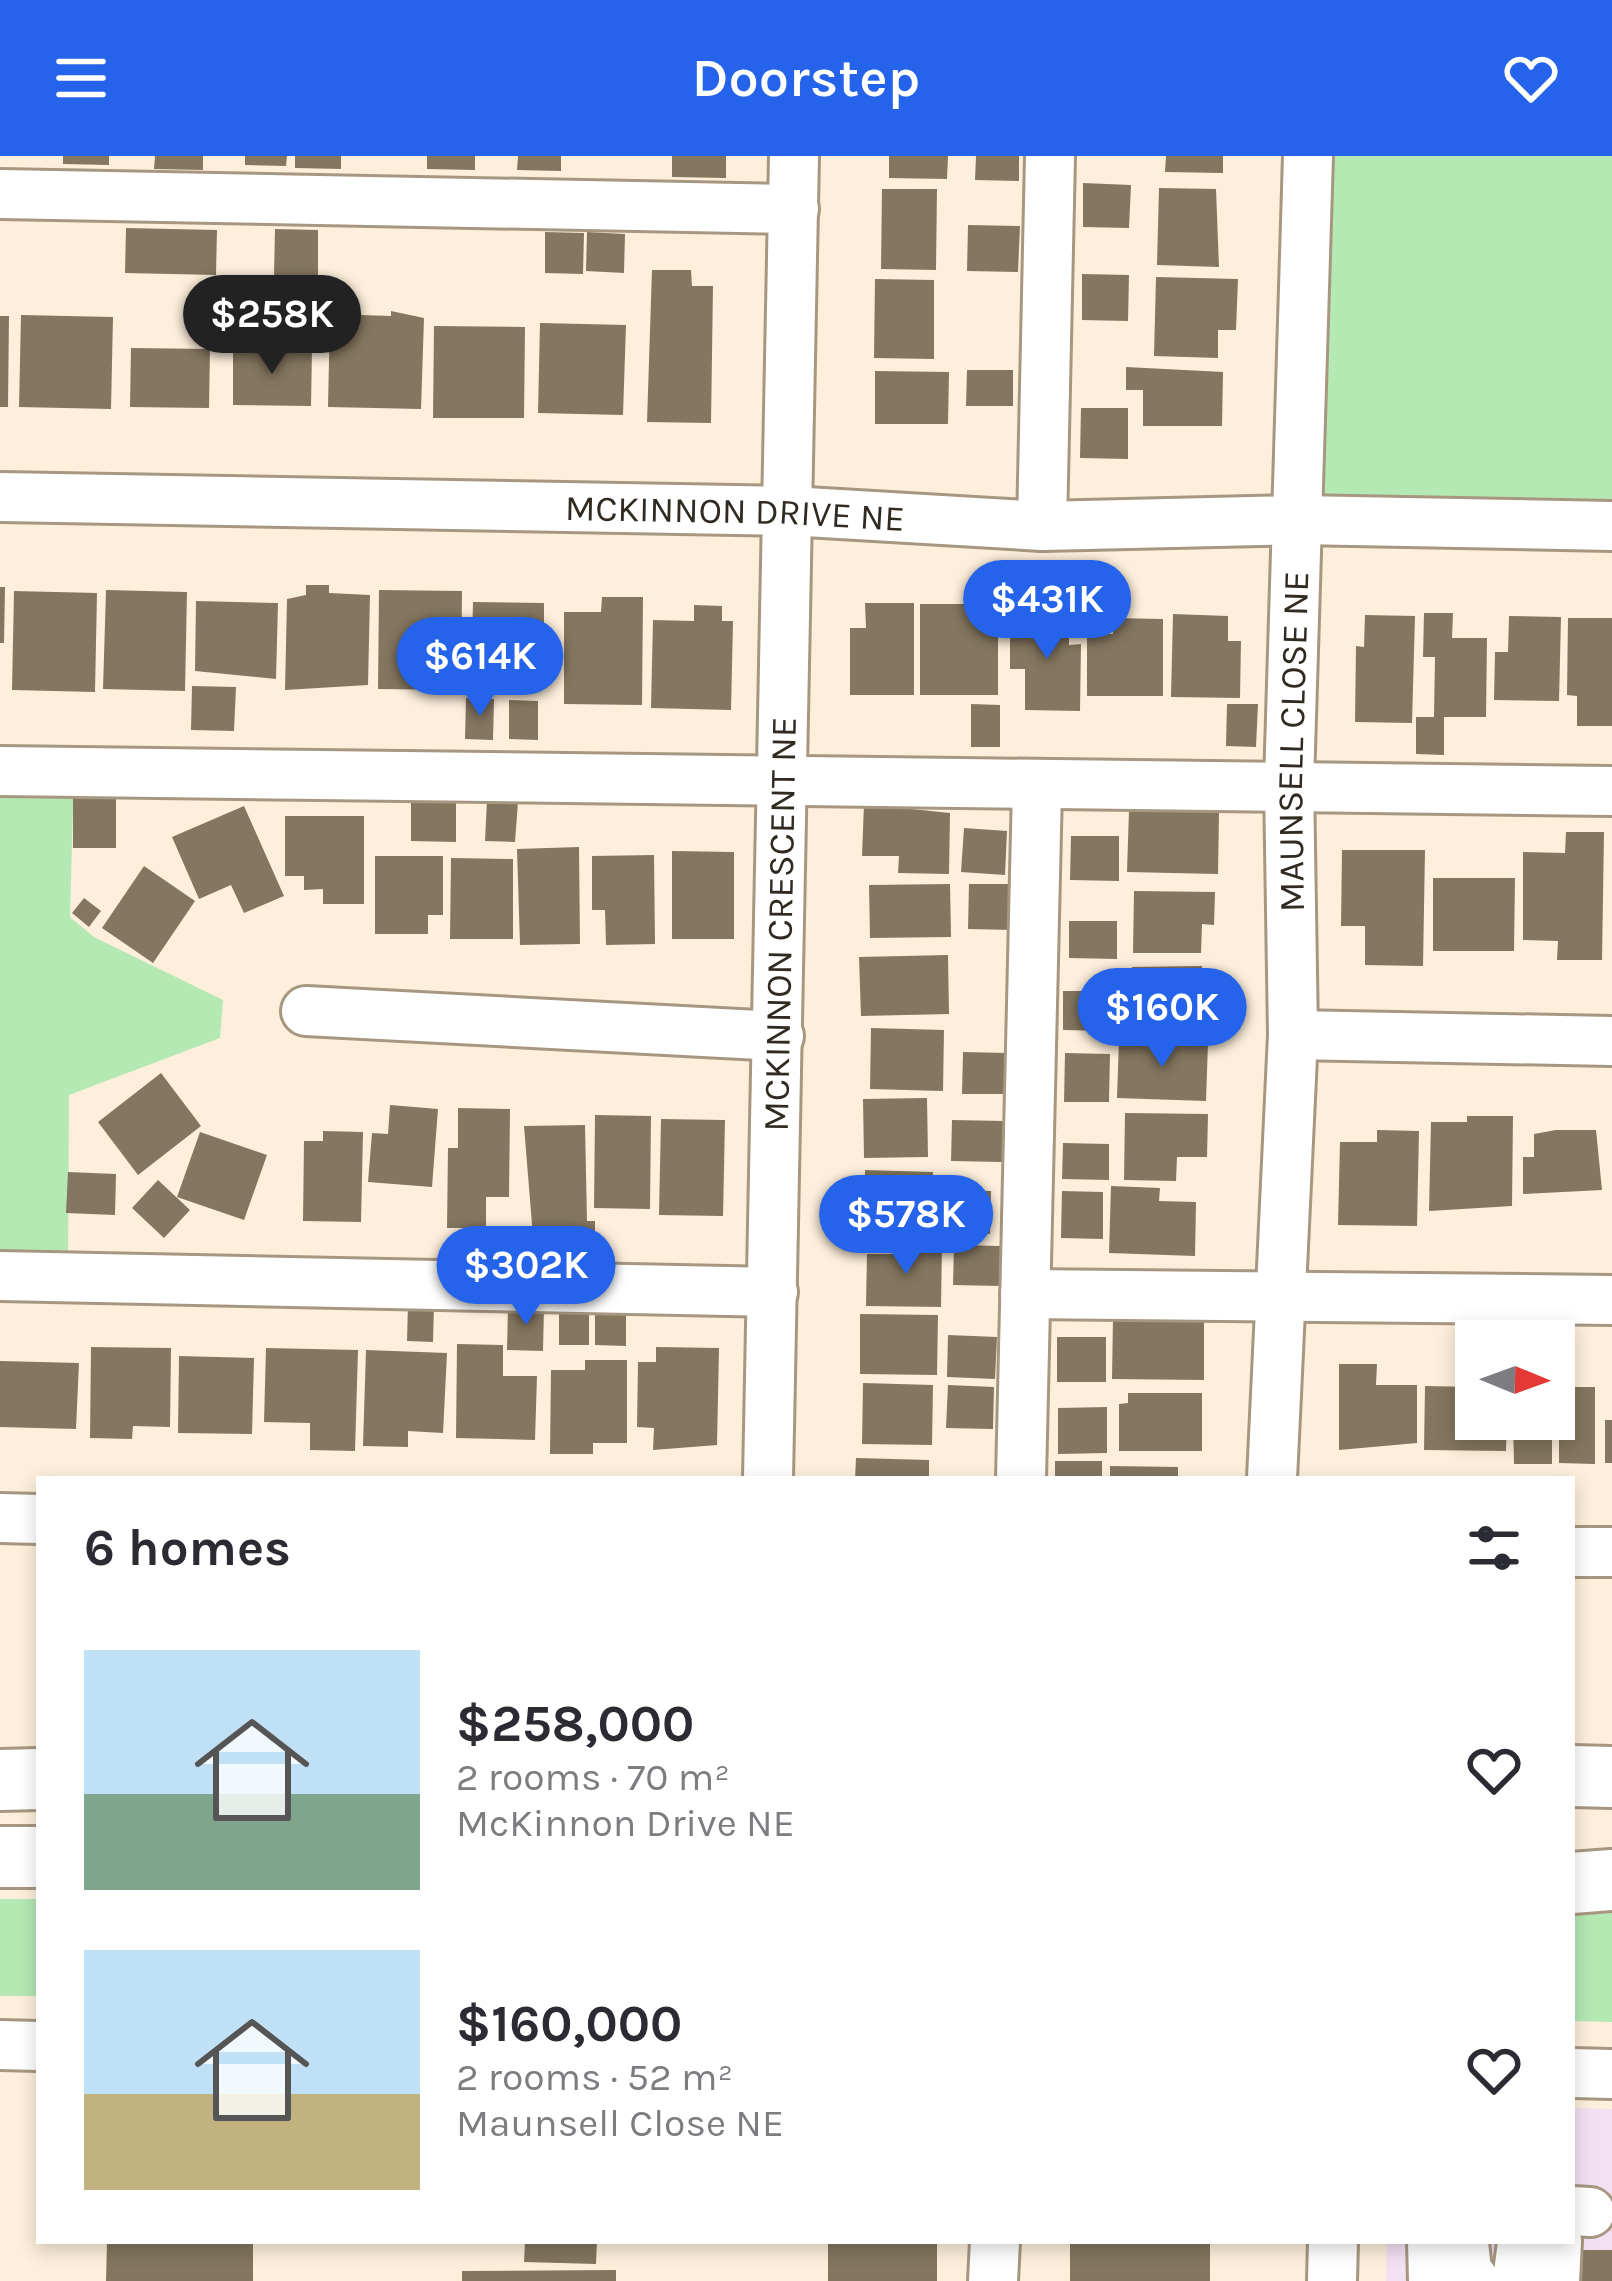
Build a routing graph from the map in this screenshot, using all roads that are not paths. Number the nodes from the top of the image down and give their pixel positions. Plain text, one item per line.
1 (794, 156) edge
2 (1050, 156) edge
3 (1307, 156) edge
4 (0, 194) edge
5 (794, 209) junction
6 (0, 496) edge
7 (789, 511) junction
8 (1299, 520) junction
9 (1042, 526) junction
10 (1612, 526) edge
11 (0, 771) edge
12 (1289, 783) junction
13 (784, 784) junction
14 (1037, 788) junction
15 (1612, 791) edge
16 (306, 1011) dead end
17 (1294, 1035) junction
18 (779, 1036) junction
19 (1612, 1041) edge
20 (0, 1276) edge
21 (773, 1292) junction
22 (1025, 1294) junction
23 (1281, 1296) junction
24 (1612, 1300) edge
25 (768, 1476) edge
26 (1021, 1476) edge
27 (1272, 1476) edge
28 (0, 1518) edge
29 (36, 1519) edge
30 (1575, 1552) edge
31 (1612, 1552) edge
32 (1575, 1776) edge
33 (1612, 1777) edge
34 (36, 1779) edge
35 (0, 1780) edge
36 (1575, 1854) edge
37 (1612, 1854) edge
38 (0, 1857) edge
39 (36, 1857) edge
40 (1612, 1880) edge
41 (1575, 1883) edge
42 (0, 2045) edge
43 (36, 2046) edge
44 (1575, 2073) edge
45 (1612, 2074) edge
46 (995, 2244) edge
47 (1333, 2244) edge
48 (1432, 2244) edge
49 (1464, 2244) edge
50 (1552, 2244) edge
51 (993, 2281) edge
52 (1332, 2281) edge
53 (1433, 2281) edge
54 (1475, 2281) edge
55 (1556, 2281) edge

1 - 5 street, MCKINNON CRESCENT NE
2 - 9 street
3 - 8 street, MAUNSELL CLOSE NE
4 - 5 street
5 - 7 street, MCKINNON CRESCENT NE
6 - 7 street, MCKINNON DRIVE NE
7 - 9 street, MCKINNON DRIVE NE
7 - 13 street, MCKINNON CRESCENT NE
8 - 9 street, MCKINNON DRIVE NE
8 - 10 street, MCKINNON DRIVE NE
8 - 12 street, MAUNSELL CLOSE NE
11 - 13 street
12 - 14 street
12 - 15 street
12 - 17 street, MAUNSELL CLOSE NE
13 - 14 street
13 - 18 street, MCKINNON CRESCENT NE
14 - 22 street
16 - 18 street
17 - 19 street
17 - 23 street, MAUNSELL CLOSE NE
18 - 21 street, MCKINNON CRESCENT NE
20 - 21 street
21 - 25 street, MCKINNON CRESCENT NE
22 - 23 street
22 - 26 street
23 - 24 street
23 - 27 street, MAUNSELL CLOSE NE
28 - 29 street
30 - 31 street
32 - 33 main road
34 - 35 main road
36 - 37 main road
38 - 39 main road
40 - 41 main road
42 - 43 street
44 - 45 street
46 - 51 street
47 - 52 street
48 - 53 street
49 - 54 street
50 - 55 street

